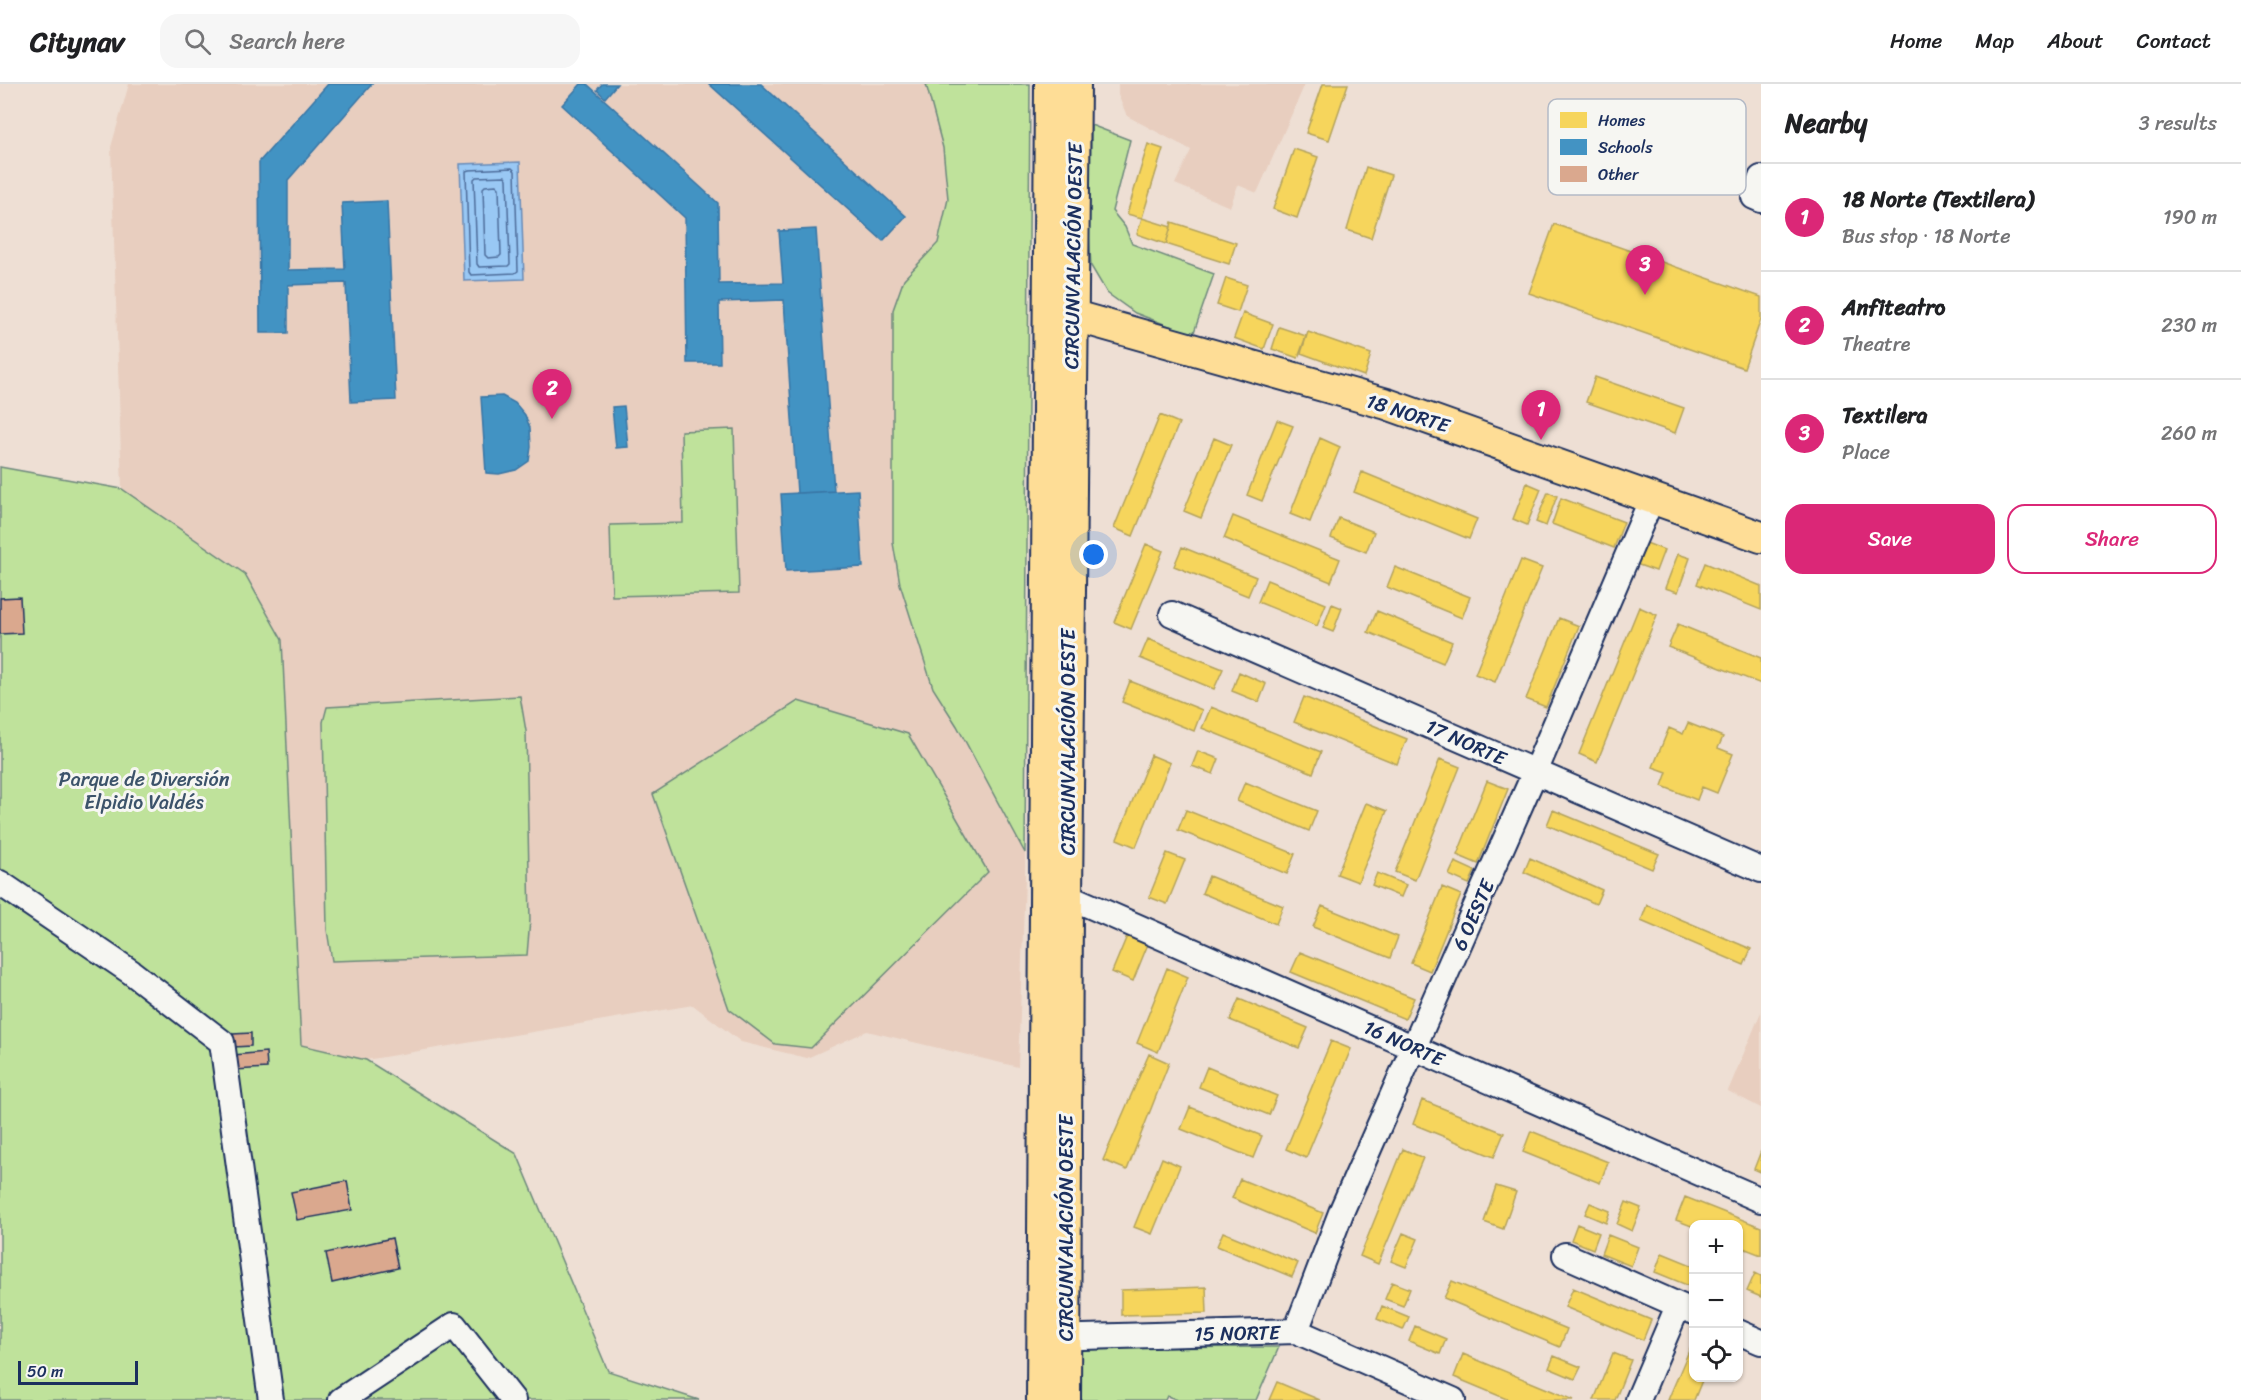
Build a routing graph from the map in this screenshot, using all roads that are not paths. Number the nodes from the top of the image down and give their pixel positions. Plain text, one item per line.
1 (1050, 84) edge
2 (1075, 84) edge
3 (1072, 263) junction
4 (1060, 312) junction
5 (1127, 332) junction
6 (1071, 375) junction
7 (1652, 498) junction
8 (1761, 537) edge
9 (1172, 614) dead end
10 (1535, 772) junction
11 (1761, 870) edge
12 (0, 883) edge
13 (1057, 891) junction
14 (1415, 1048) junction
15 (1761, 1200) edge
16 (1564, 1256) dead end
17 (1686, 1309) edge
18 (1296, 1331) junction
19 (1743, 1334) edge
20 (1054, 1337) junction
21 (1761, 1342) edge
22 (271, 1400) edge
23 (341, 1400) edge
24 (513, 1400) edge
25 (1042, 1400) edge
26 (1065, 1400) edge
27 (1453, 1400) edge
28 (1638, 1400) edge

1 - 4 main road, CIRCUNVALACIÓN OESTE
2 - 3 main road, CIRCUNVALACIÓN OESTE
3 - 4 main road, CIRCUNVALACIÓN OESTE
3 - 5 main road
4 - 5 main road, 18 NORTE
4 - 6 main road, CIRCUNVALACIÓN OESTE
4 - 13 main road, CIRCUNVALACIÓN OESTE
5 - 6 main road
5 - 7 main road, 18 NORTE
6 - 13 main road, CIRCUNVALACIÓN OESTE
7 - 8 main road, 18 NORTE
7 - 10 street, 6 OESTE
9 - 10 street, 17 NORTE
10 - 11 street, 17 NORTE
10 - 14 street, 6 OESTE
12 - 22 street
13 - 14 street, 16 NORTE
13 - 20 main road, CIRCUNVALACIÓN OESTE
14 - 15 street, 16 NORTE
14 - 18 street, 6 OESTE
16 - 17 street
17 - 28 street
18 - 20 street, 15 NORTE
18 - 27 street, 15 NORTE
19 - 21 street
20 - 25 main road, CIRCUNVALACIÓN OESTE
20 - 26 main road, CIRCUNVALACIÓN OESTE
23 - 24 street

